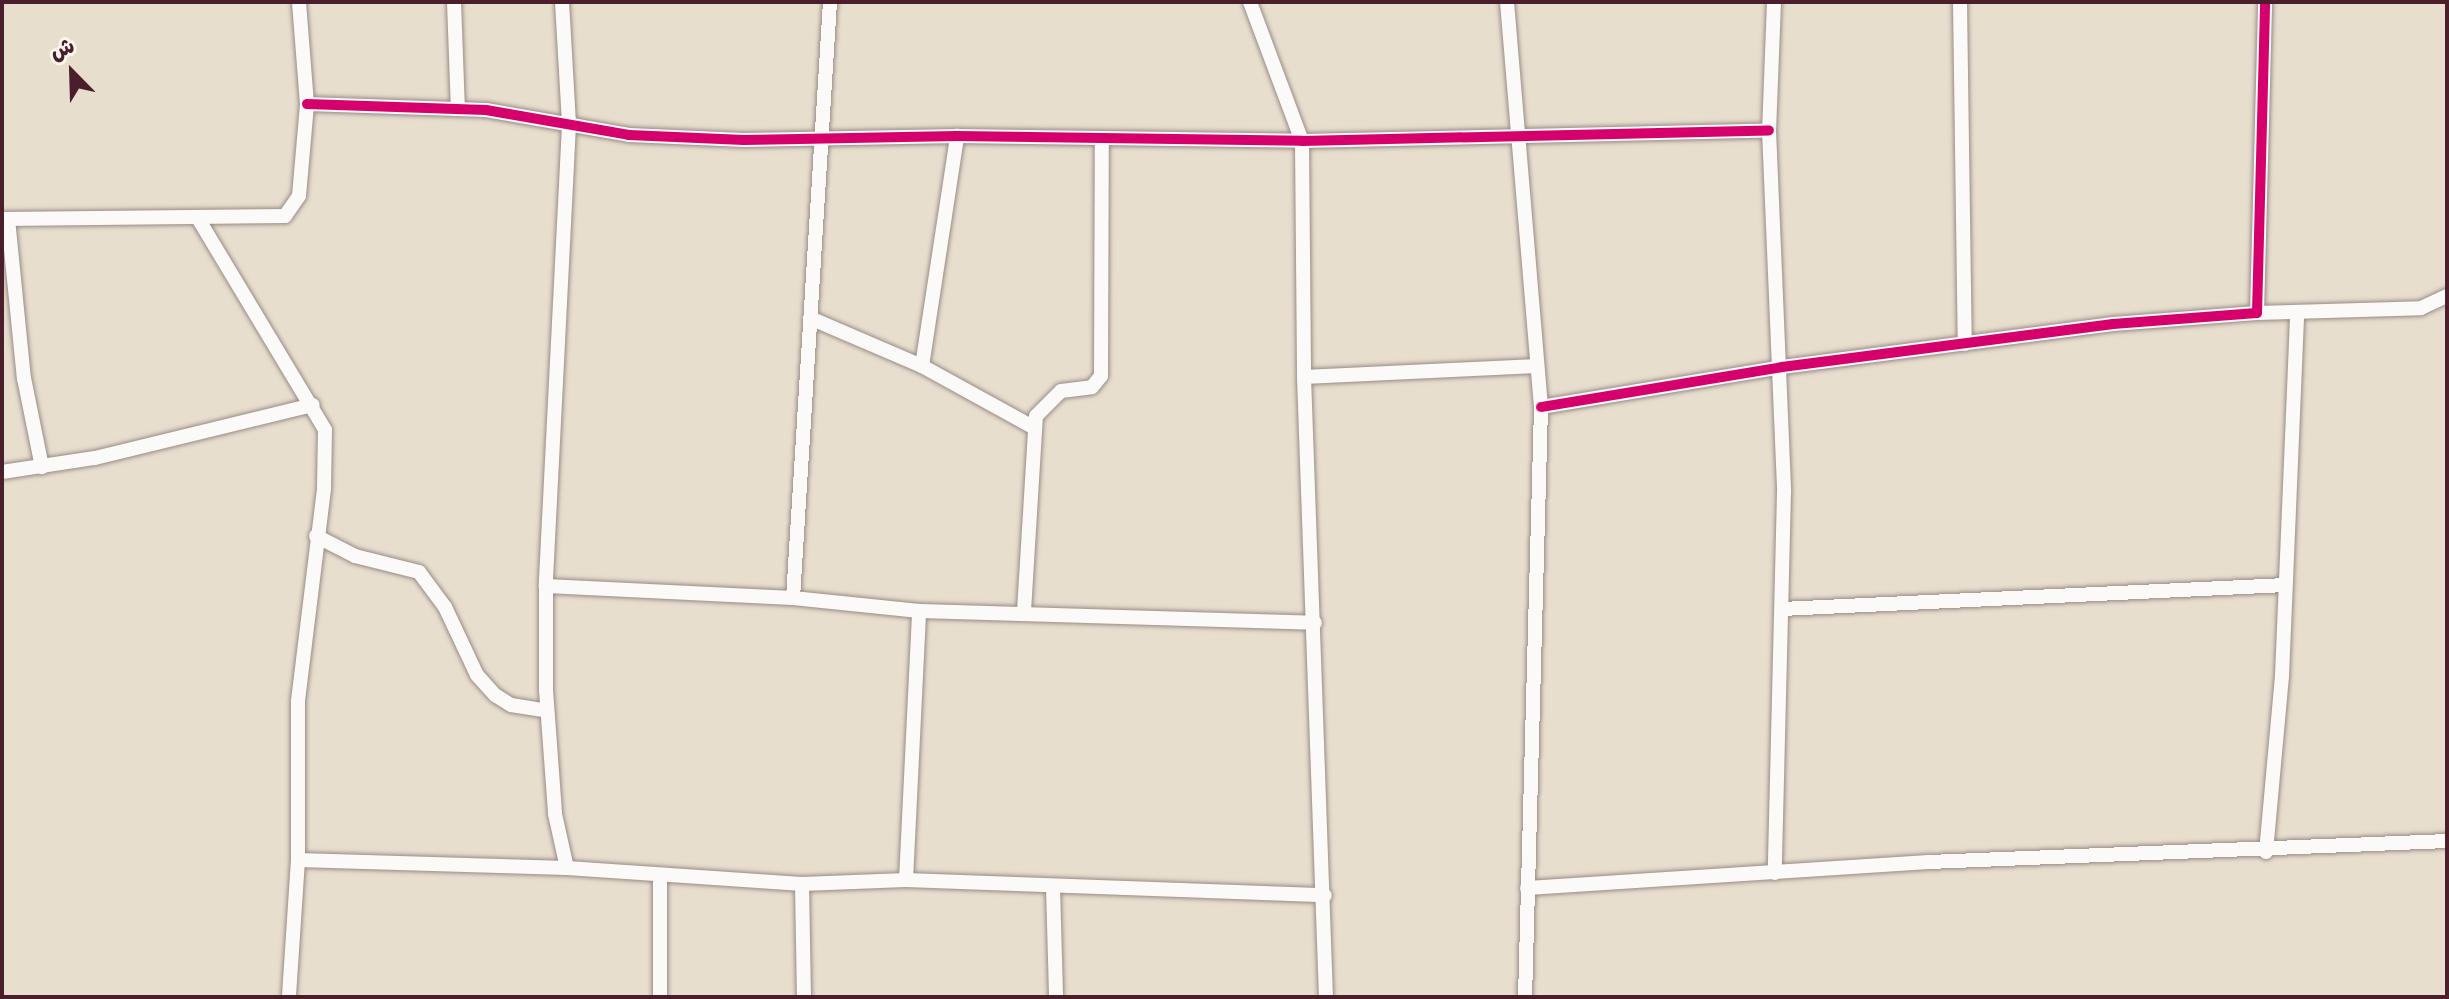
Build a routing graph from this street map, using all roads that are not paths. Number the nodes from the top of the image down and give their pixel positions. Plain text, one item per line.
1 (299, 2) edge
2 (454, 2) edge
3 (562, 2) edge
4 (830, 2) edge
5 (1250, 2) edge
6 (1507, 2) edge
7 (1774, 2) edge
8 (1960, 2) edge
9 (2265, 2) edge
10 (307, 104) junction
11 (458, 109) junction
12 (569, 125) junction
13 (1769, 130) junction
14 (957, 136) junction
15 (1516, 136) junction
16 (823, 137) junction
17 (1102, 138) junction
18 (1302, 141) junction
19 (5, 219) edge
20 (199, 220) junction
21 (2447, 296) edge
22 (2297, 312) junction
23 (2257, 313) junction
24 (810, 318) junction
25 (1965, 344) junction
26 (922, 366) junction
27 (1537, 366) junction
28 (1782, 367) junction
29 (1304, 377) junction
30 (313, 405) junction
31 (1541, 407) junction
32 (1033, 427) junction
33 (42, 467) junction
34 (2, 472) edge
35 (316, 536) junction
36 (2285, 585) junction
37 (546, 586) junction
38 (793, 598) junction
39 (1782, 609) junction
40 (919, 611) junction
41 (1024, 611) junction
42 (1315, 623) junction
43 (547, 711) junction
44 (2447, 841) edge
45 (2266, 852) junction
46 (298, 860) junction
47 (567, 868) junction
48 (1775, 873) junction
49 (660, 876) junction
50 (906, 880) junction
51 (802, 884) junction
52 (1053, 887) junction
53 (1527, 888) junction
54 (1325, 895) junction
55 (289, 997) edge
56 (660, 997) edge
57 (804, 997) edge
58 (1056, 997) edge
59 (1326, 997) edge
60 (1525, 997) edge

1 - 10 street
2 - 11 street
3 - 12 street
4 - 16 street
5 - 18 street
6 - 15 street
7 - 13 street
8 - 25 street
9 - 23 street
10 - 11 street
10 - 20 street
11 - 12 street
12 - 16 street
12 - 37 street
13 - 15 street
13 - 28 street
14 - 16 street
14 - 17 street
14 - 26 street
15 - 18 street
15 - 27 street
16 - 24 street
17 - 18 street
17 - 32 street
18 - 29 street
19 - 20 street
19 - 33 street
20 - 30 street
21 - 22 street
22 - 23 street
22 - 36 street
23 - 25 street
24 - 26 street
24 - 38 street
25 - 28 street
26 - 32 street
27 - 29 street
27 - 31 street
28 - 31 street
28 - 39 street
29 - 42 street
30 - 33 street
30 - 35 street
31 - 53 street
32 - 41 street
33 - 34 street
35 - 43 street
35 - 46 street
36 - 39 street
36 - 45 street
37 - 38 street
37 - 43 street
38 - 40 street
39 - 48 street
40 - 41 street
40 - 50 street
41 - 42 street
42 - 54 street
43 - 47 street
44 - 45 street
45 - 48 street
46 - 47 street
46 - 55 street
47 - 49 street
48 - 53 street
49 - 51 street
49 - 56 street
50 - 51 street
50 - 52 street
51 - 57 street
52 - 54 street
52 - 58 street
53 - 60 street
54 - 59 street

